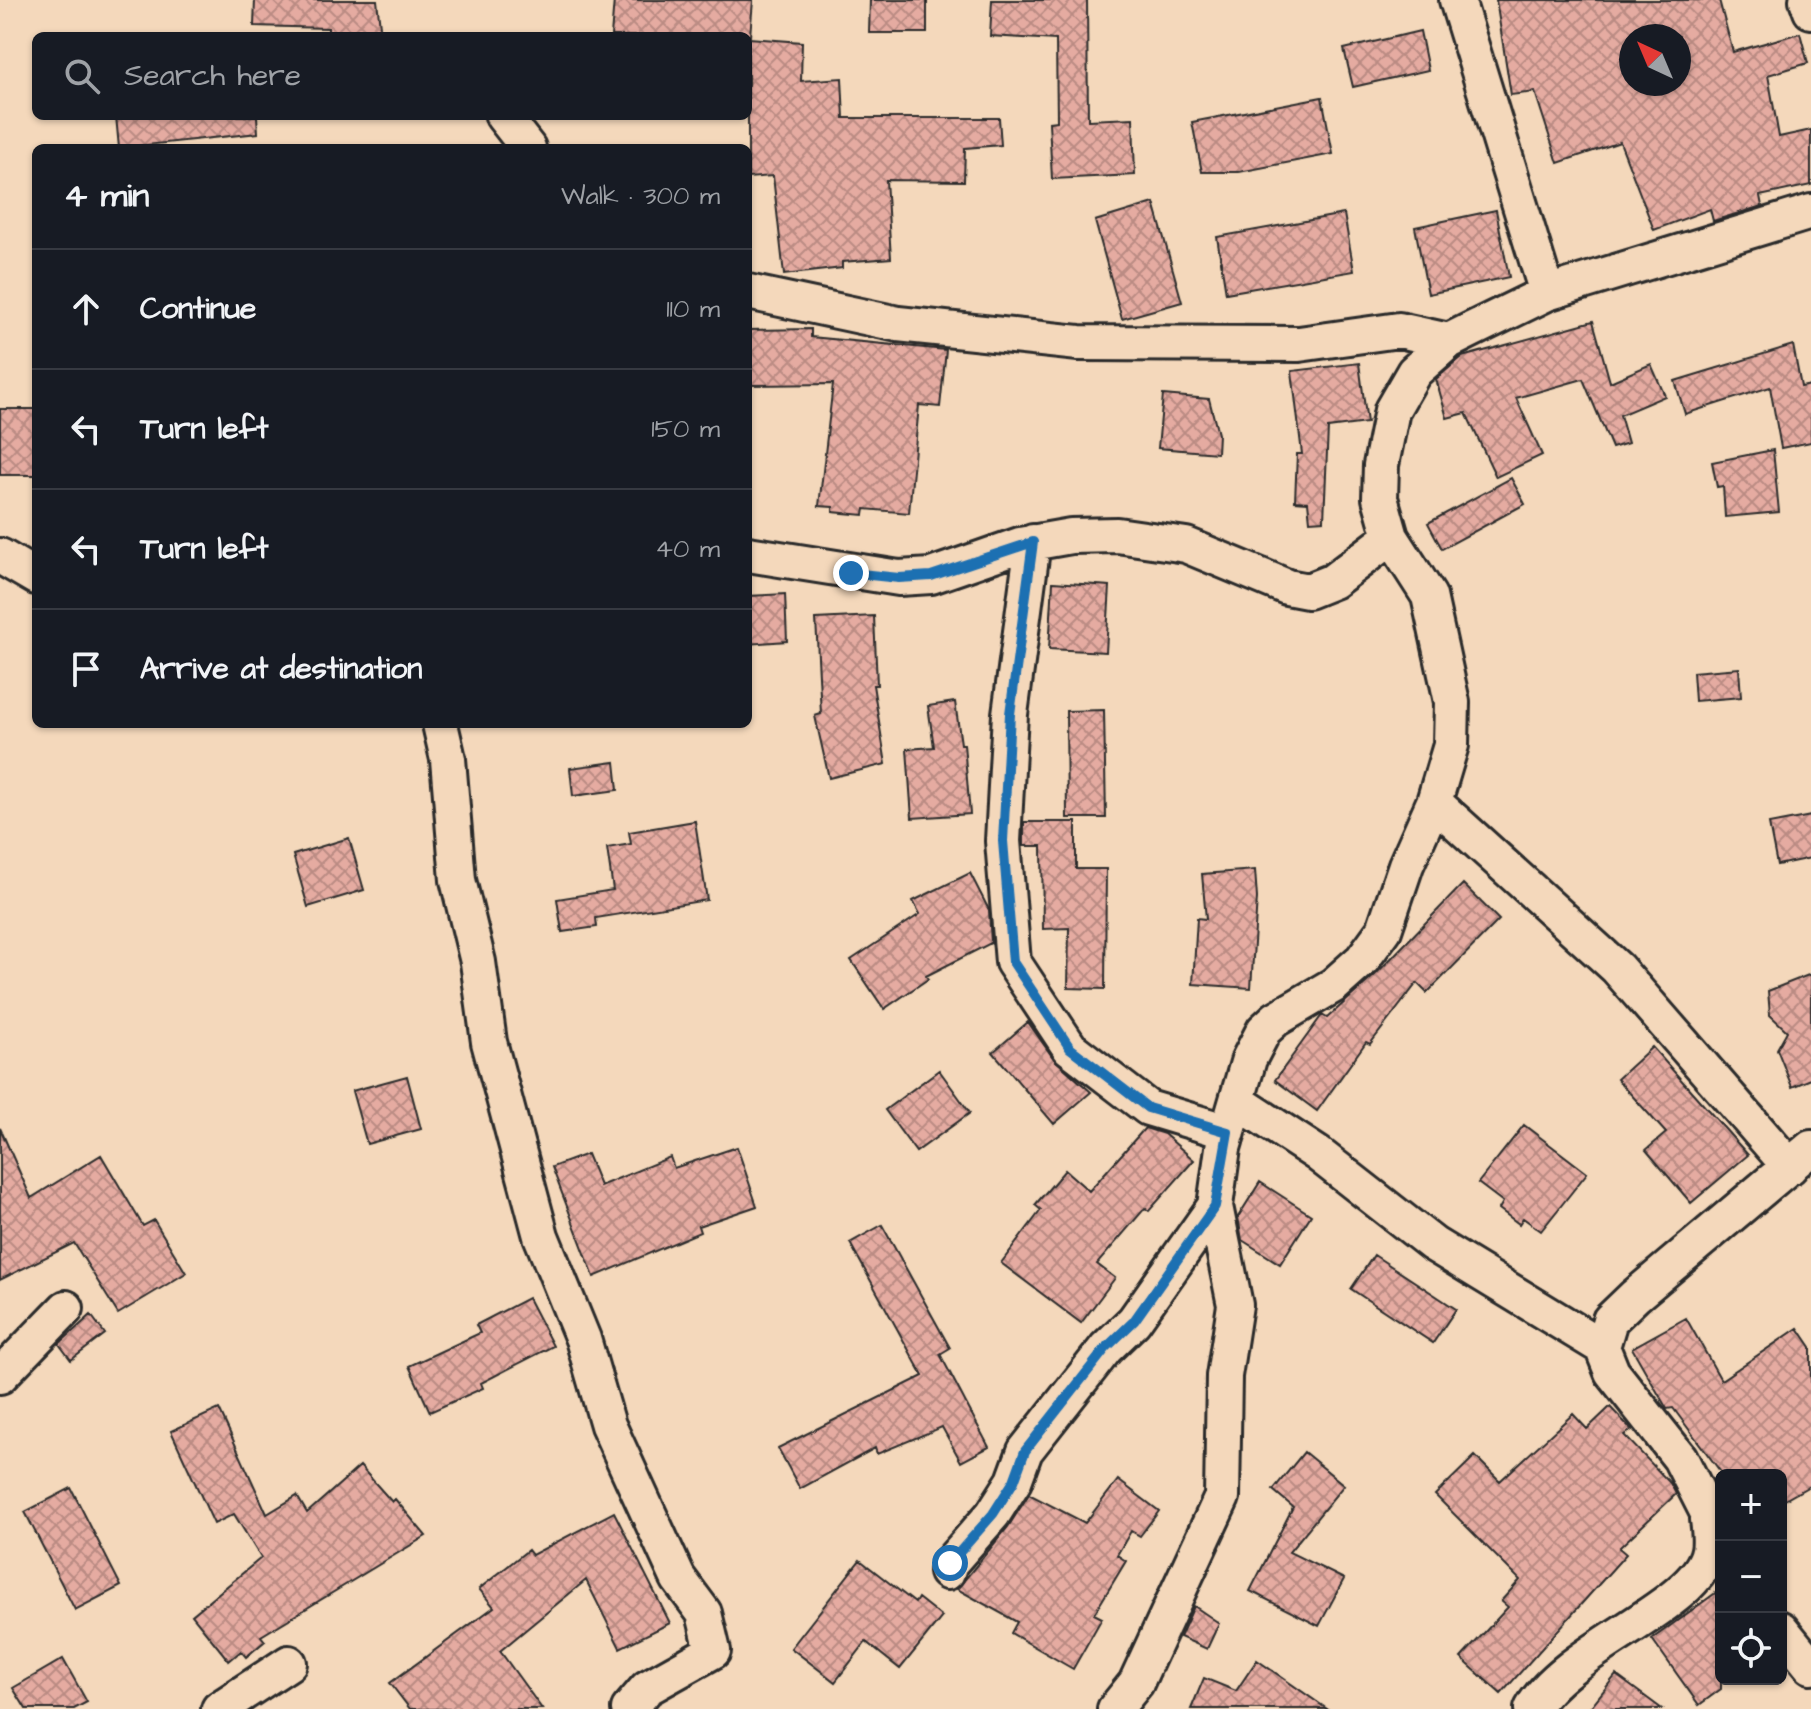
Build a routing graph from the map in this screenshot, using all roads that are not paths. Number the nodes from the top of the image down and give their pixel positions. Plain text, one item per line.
1 (1457, 0) edge
2 (1807, 0) edge
3 (1811, 11) edge
4 (506, 120) edge
5 (525, 144) edge
6 (1811, 212) edge
7 (752, 293) edge
8 (1547, 293) junction
9 (1449, 341) junction
10 (1391, 537) junction
11 (1033, 542) junction
12 (752, 555) edge
13 (0, 556) edge
14 (32, 575) edge
15 (441, 728) edge
16 (1434, 802) junction
17 (1232, 1116) junction
18 (1801, 1158) edge
19 (1215, 1206) junction
20 (66, 1308) dead end
21 (1602, 1347) junction
22 (0, 1376) edge
23 (1715, 1529) edge
24 (947, 1572) dead end
25 (1787, 1636) edge
26 (289, 1663) dead end
27 (1811, 1666) edge
28 (219, 1709) edge
29 (629, 1709) edge
30 (1115, 1709) edge
31 (1532, 1709) edge

1 - 8 street
2 - 3 street
4 - 5 street
6 - 8 street
7 - 9 street
8 - 9 street
9 - 10 street
10 - 11 street
10 - 16 street
11 - 12 street
11 - 17 street
13 - 14 street
15 - 29 street
16 - 17 street
16 - 18 street
17 - 19 street
17 - 21 street
18 - 21 street
19 - 24 street
19 - 30 street
20 - 22 street
21 - 23 street
23 - 31 street
25 - 27 street
26 - 28 street

